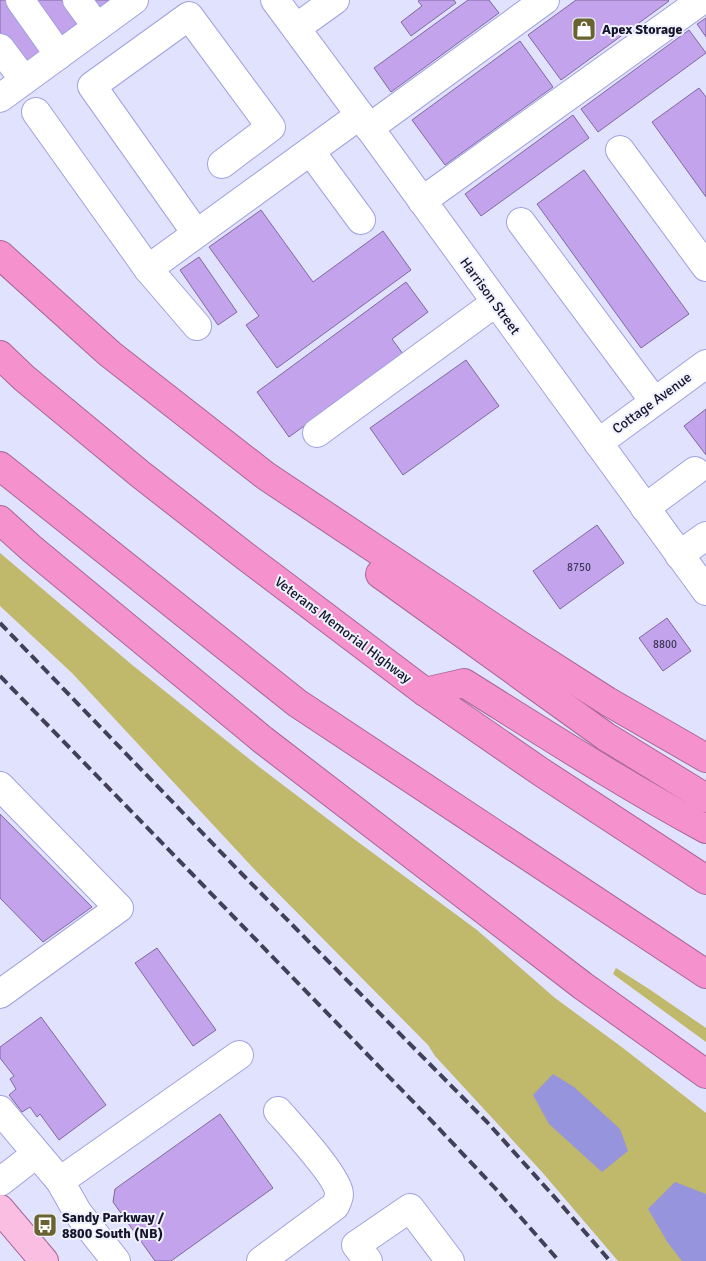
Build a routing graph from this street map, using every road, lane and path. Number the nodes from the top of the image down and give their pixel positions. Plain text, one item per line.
1 (20, 0) edge
2 (77, 0) edge
3 (134, 0) edge
4 (275, 0) edge
5 (335, 0) edge
6 (545, 0) edge
7 (702, 0) edge
8 (97, 27) junction
9 (296, 28) junction
10 (0, 48) edge
11 (59, 55) junction
12 (24, 80) junction
13 (0, 98) edge
14 (36, 112) dead end
15 (365, 122) junction
16 (620, 150) dead end
17 (311, 152) junction
18 (222, 164) dead end
19 (422, 201) junction
20 (361, 220) dead end
21 (521, 222) dead end
22 (196, 233) junction
23 (0, 255) edge
24 (706, 267) edge
25 (148, 269) junction
26 (495, 302) junction
27 (197, 326) dead end
28 (0, 355) edge
29 (706, 364) edge
30 (654, 402) junction
31 (191, 418) junction
32 (317, 433) dead end
33 (598, 443) junction
34 (0, 466) edge
35 (694, 471) dead end
36 (645, 508) junction
37 (0, 520) edge
38 (706, 536) edge
39 (679, 555) junction
40 (706, 591) edge
41 (425, 692) junction
42 (706, 758) edge
43 (0, 786) edge
44 (706, 798) edge
45 (706, 829) edge
46 (706, 880) edge
47 (706, 974) edge
48 (0, 994) edge
49 (239, 1055) dead end
50 (706, 1074) edge
51 (0, 1110) edge
52 (278, 1111) dead end
53 (36, 1154) junction
54 (60, 1181) junction
55 (0, 1182) edge
56 (0, 1209) edge
57 (44, 1261) edge
58 (116, 1261) edge
59 (261, 1261) edge
60 (368, 1261) edge
61 (450, 1261) edge

1 - 11 street
2 - 8 street
3 - 8 street
4 - 9 street, Harrison Street
5 - 9 street
6 - 15 street
7 - 19 street
8 - 11 street
9 - 15 street, Harrison Street
10 - 12 street
11 - 12 street
12 - 13 street
14 - 25 street
15 - 17 street
15 - 19 street, Harrison Street
16 - 24 street
17 - 20 street
17 - 22 street
18 - 22 street
19 - 26 street, Harrison Street
21 - 30 street
22 - 25 street
23 - 31 highway
25 - 27 street
26 - 32 street
26 - 33 street, Harrison Street
28 - 41 highway, Veterans Memorial Highway
29 - 30 street, Cottage Avenue
30 - 33 street, Cottage Avenue
31 - 42 highway
31 - 44 highway
33 - 36 street, Harrison Street
34 - 47 highway
35 - 36 street
36 - 39 street, Harrison Street
37 - 50 highway
38 - 39 street
39 - 40 street, Harrison Street
41 - 45 highway
41 - 46 highway, Veterans Memorial Highway
43 - 48 street
49 - 54 street
51 - 53 street
52 - 59 street
53 - 54 street
53 - 55 street
54 - 58 street
56 - 57 main road
60 - 61 street

